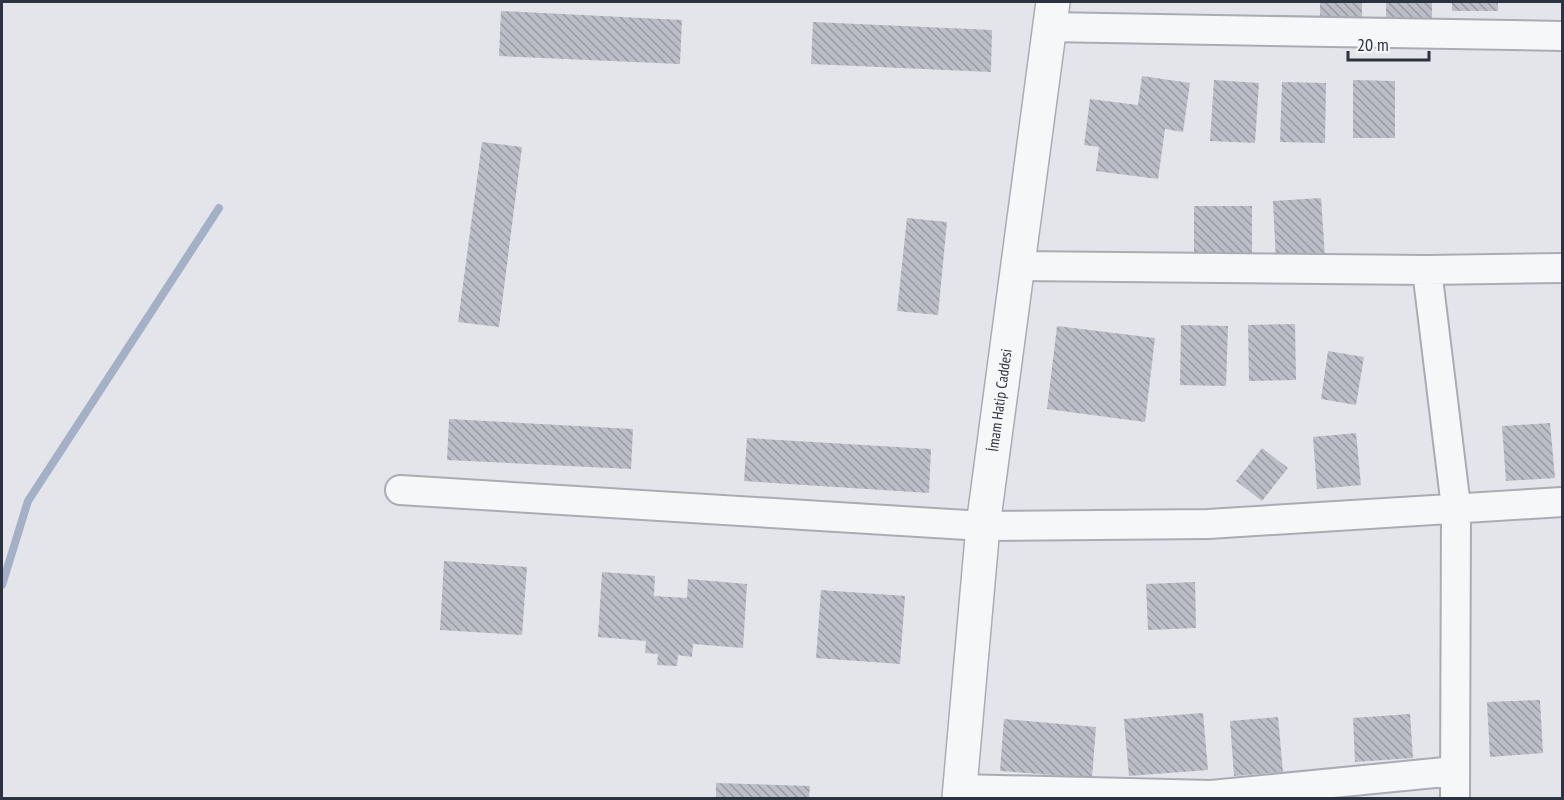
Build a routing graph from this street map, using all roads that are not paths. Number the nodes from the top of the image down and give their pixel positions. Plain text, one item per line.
1 (1051, 14) edge
2 (1563, 36) edge
3 (1018, 266) junction
4 (1563, 268) edge
5 (1428, 270) junction
6 (400, 490) dead end
7 (1563, 502) edge
8 (1456, 507) junction
9 (983, 526) junction
10 (1455, 784) edge
11 (960, 794) edge
12 (1212, 797) edge

1 - 2 street
1 - 3 street, İmam Hatip Caddesi
3 - 5 street
3 - 9 street, İmam Hatip Caddesi
4 - 5 street
5 - 8 street
6 - 9 street
7 - 8 street
8 - 9 street
8 - 10 street
9 - 11 street, İmam Hatip Caddesi
10 - 12 street
11 - 12 street

